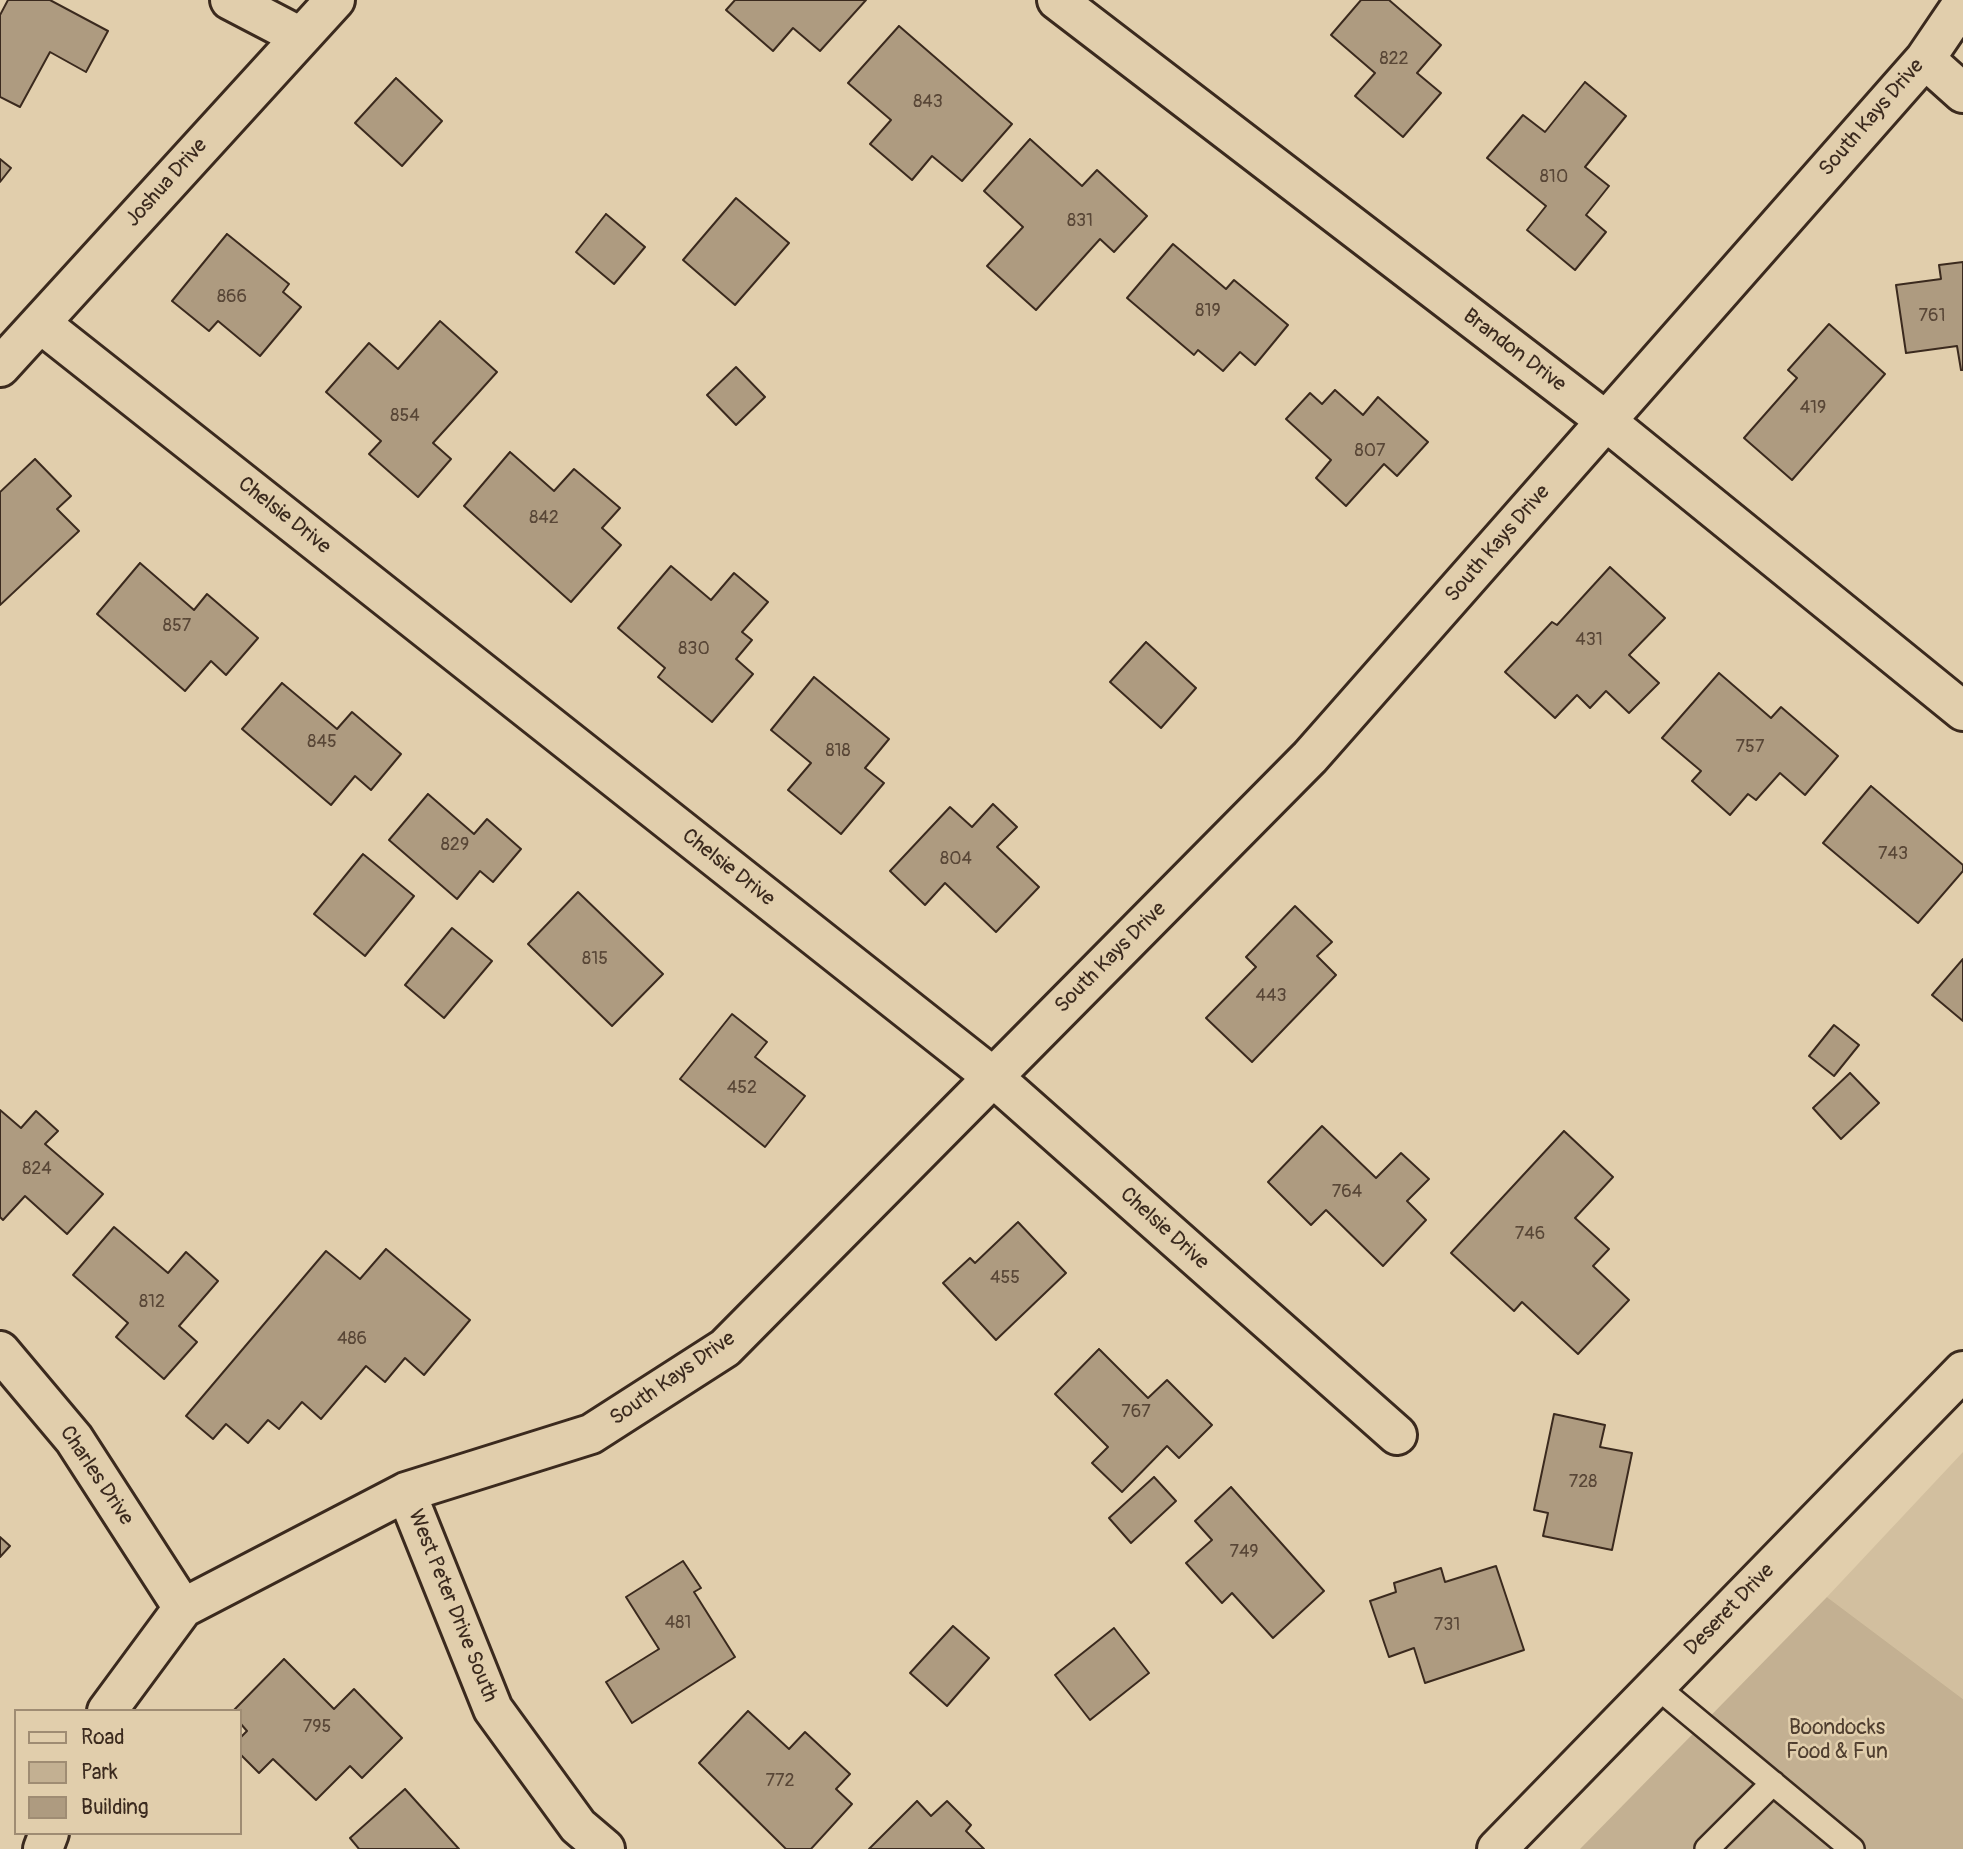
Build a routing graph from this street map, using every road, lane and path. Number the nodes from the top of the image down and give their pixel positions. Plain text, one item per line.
1 (230, 0) edge
2 (335, 0) edge
3 (1057, 0) edge
4 (1963, 3) edge
5 (302, 37) junction
6 (1925, 59) junction
7 (1963, 93) edge
8 (40, 323) junction
9 (0, 367) edge
10 (1606, 421) junction
11 (1963, 711) edge
12 (993, 1077) junction
13 (0, 1351) edge
14 (1963, 1371) edge
15 (1397, 1435) dead end
16 (406, 1492) junction
17 (183, 1608) junction
18 (1656, 1686) junction
19 (108, 1709) edge
20 (1773, 1783) junction
21 (605, 1849) edge
22 (1497, 1849) edge
23 (1707, 1849) edge
24 (1852, 1849) edge

1 - 5 street
2 - 5 street, Joshua Drive
3 - 10 street, Brandon Drive
4 - 6 street, South Kays Drive
5 - 8 street, Joshua Drive
6 - 7 street
6 - 10 street, South Kays Drive
8 - 9 street, Joshua Drive
8 - 12 street, Chelsie Drive
10 - 11 street, Brandon Drive
10 - 12 street, South Kays Drive
12 - 15 street, Chelsie Drive
12 - 16 street, South Kays Drive
13 - 17 street, Charles Drive
14 - 18 street, Deseret Drive
16 - 17 street, South Kays Drive
16 - 21 street, West Peter Drive South
17 - 19 street, South Kays Drive
18 - 20 lane
18 - 22 street, Deseret Drive
20 - 23 lane
20 - 24 lane

